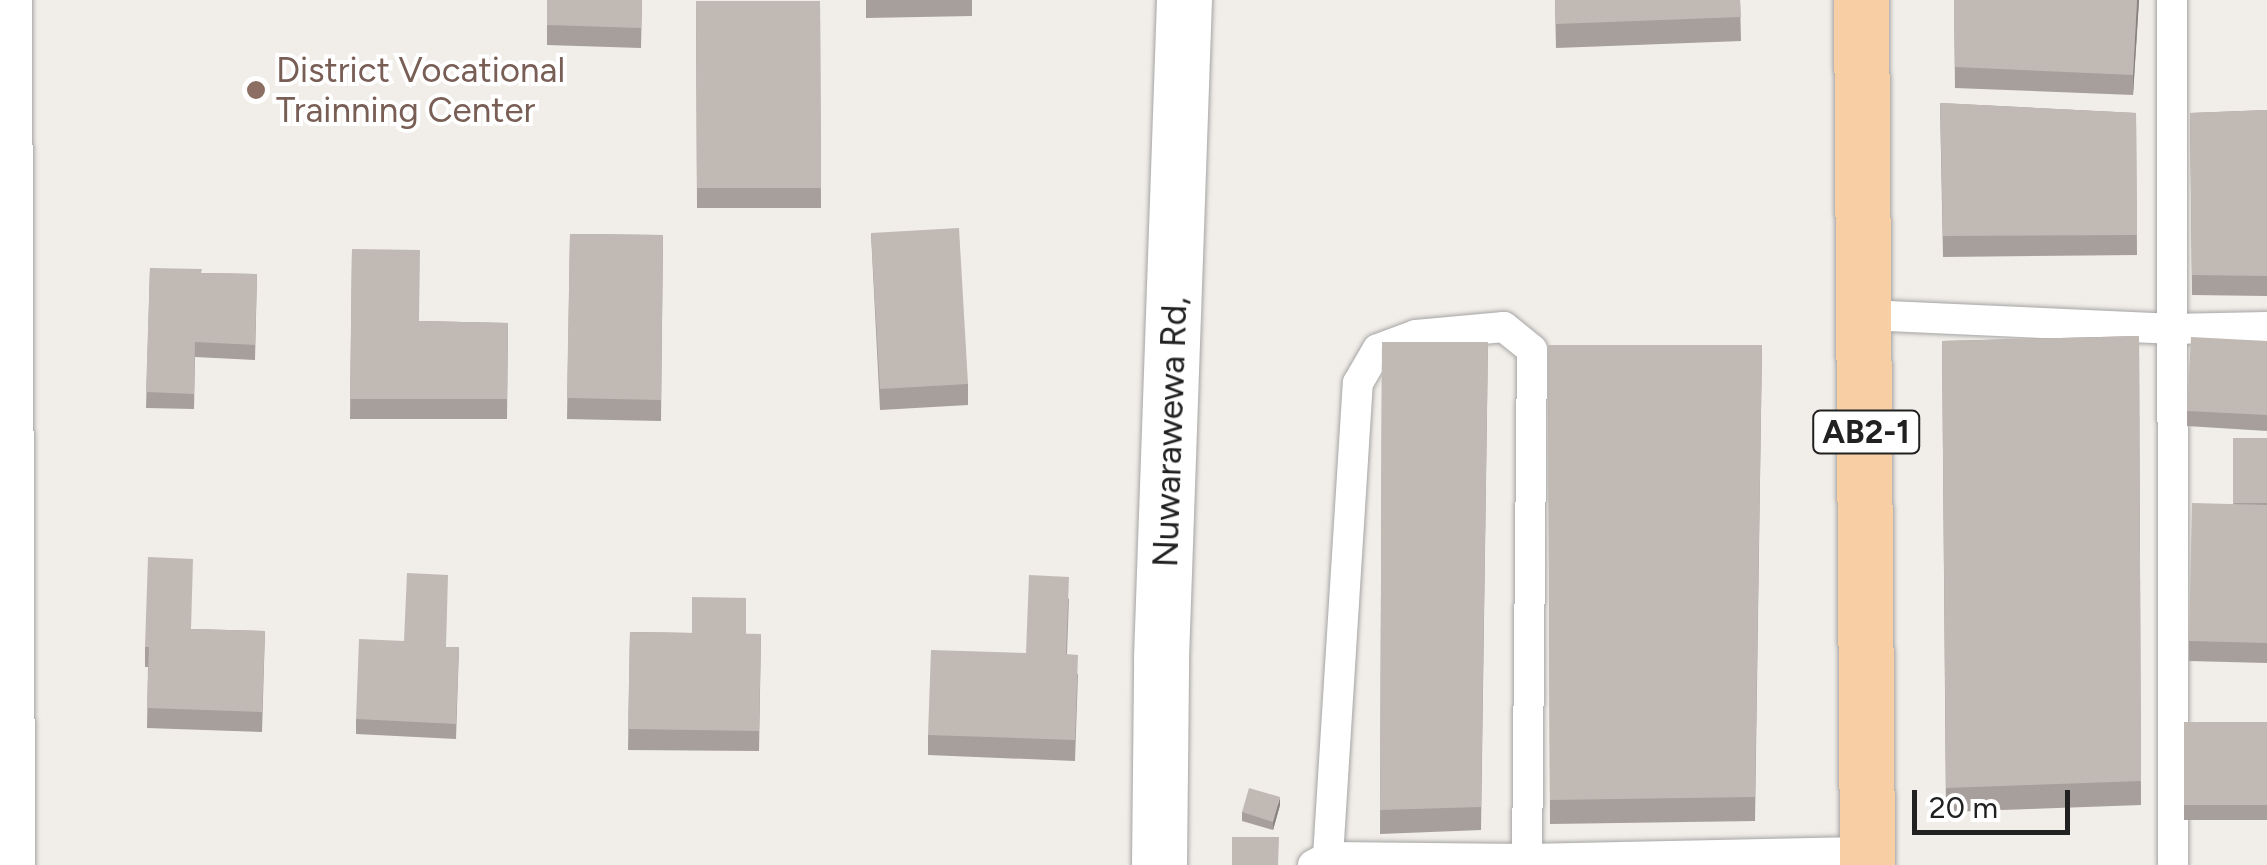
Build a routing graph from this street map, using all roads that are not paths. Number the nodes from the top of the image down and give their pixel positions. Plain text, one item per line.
1 (4, 0) edge
2 (1184, 0) edge
3 (1861, 0) edge
4 (2172, 0) edge
5 (1866, 314) junction
6 (2267, 327) edge
7 (2170, 329) junction
8 (1526, 859) junction
9 (1868, 859) edge
10 (1320, 861) edge
11 (8, 865) edge
12 (1159, 865) edge
13 (2173, 865) edge

1 - 11 street
2 - 12 street, Nuwarawewa Rd,
3 - 5 main road, AB2-1
4 - 7 lane
5 - 7 lane
5 - 9 main road, AB2-1
6 - 7 lane
7 - 13 lane
8 - 9 lane
8 - 10 lane
8 - 10 lane

